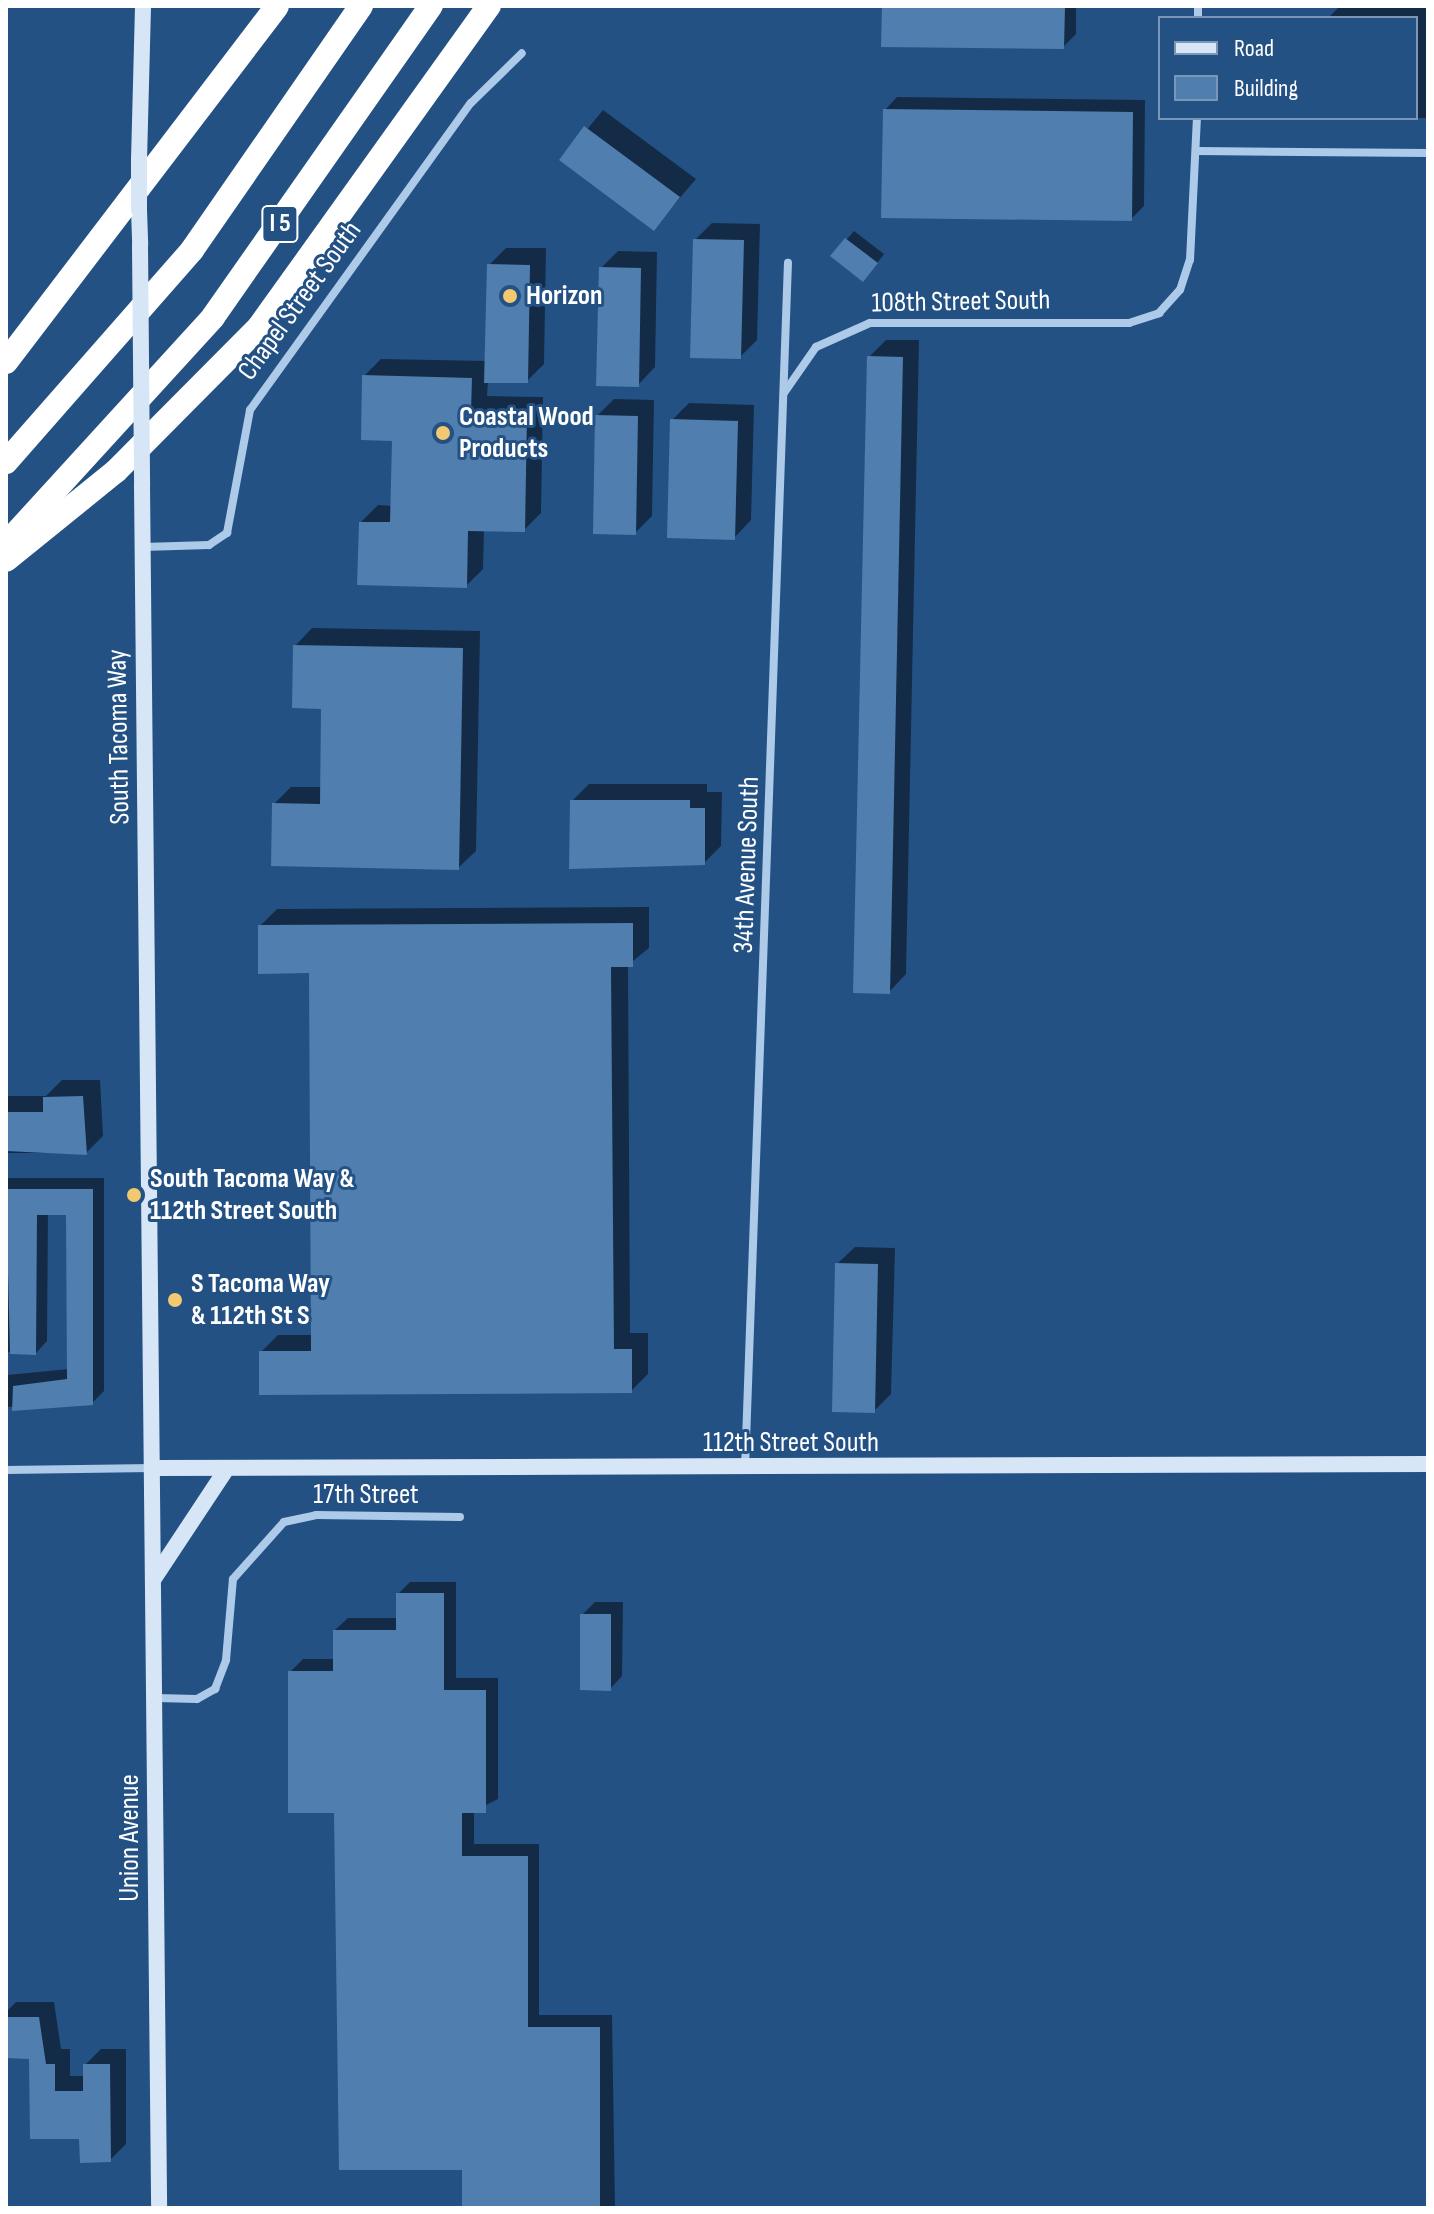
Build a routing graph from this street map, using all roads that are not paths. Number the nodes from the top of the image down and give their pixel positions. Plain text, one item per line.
1 (143, 6) edge
2 (276, 6) edge
3 (361, 6) edge
4 (431, 6) edge
5 (489, 6) edge
6 (522, 53) dead end
7 (1197, 120) edge
8 (1197, 151) junction
9 (1428, 153) edge
10 (788, 263) dead end
11 (6, 362) edge
12 (781, 405) junction
13 (6, 462) edge
14 (6, 544) edge
15 (142, 547) junction
16 (6, 560) edge
17 (1428, 1464) edge
18 (154, 1468) junction
19 (227, 1468) junction
20 (745, 1469) junction
21 (6, 1470) edge
22 (460, 1517) dead end
23 (153, 1582) junction
24 (156, 1698) junction
25 (159, 2208) edge

1 - 15 street, South Tacoma Way, bridge
2 - 11 highway
3 - 13 highway, I 5
4 - 14 highway, I 5
5 - 16 highway
6 - 15 street, Chapel Street South
7 - 8 street
8 - 9 street
8 - 12 street, 108th Street South
10 - 12 street, 34th Avenue South
12 - 20 street, 34th Avenue South
15 - 18 street, South Tacoma Way
17 - 20 street, 112th Street South
18 - 19 street, 112th Street South
18 - 21 street
18 - 23 street, Union Avenue
19 - 20 street, 112th Street South
19 - 23 street
22 - 24 street, 17th Street
23 - 24 street, Union Avenue
24 - 25 street, Union Avenue

